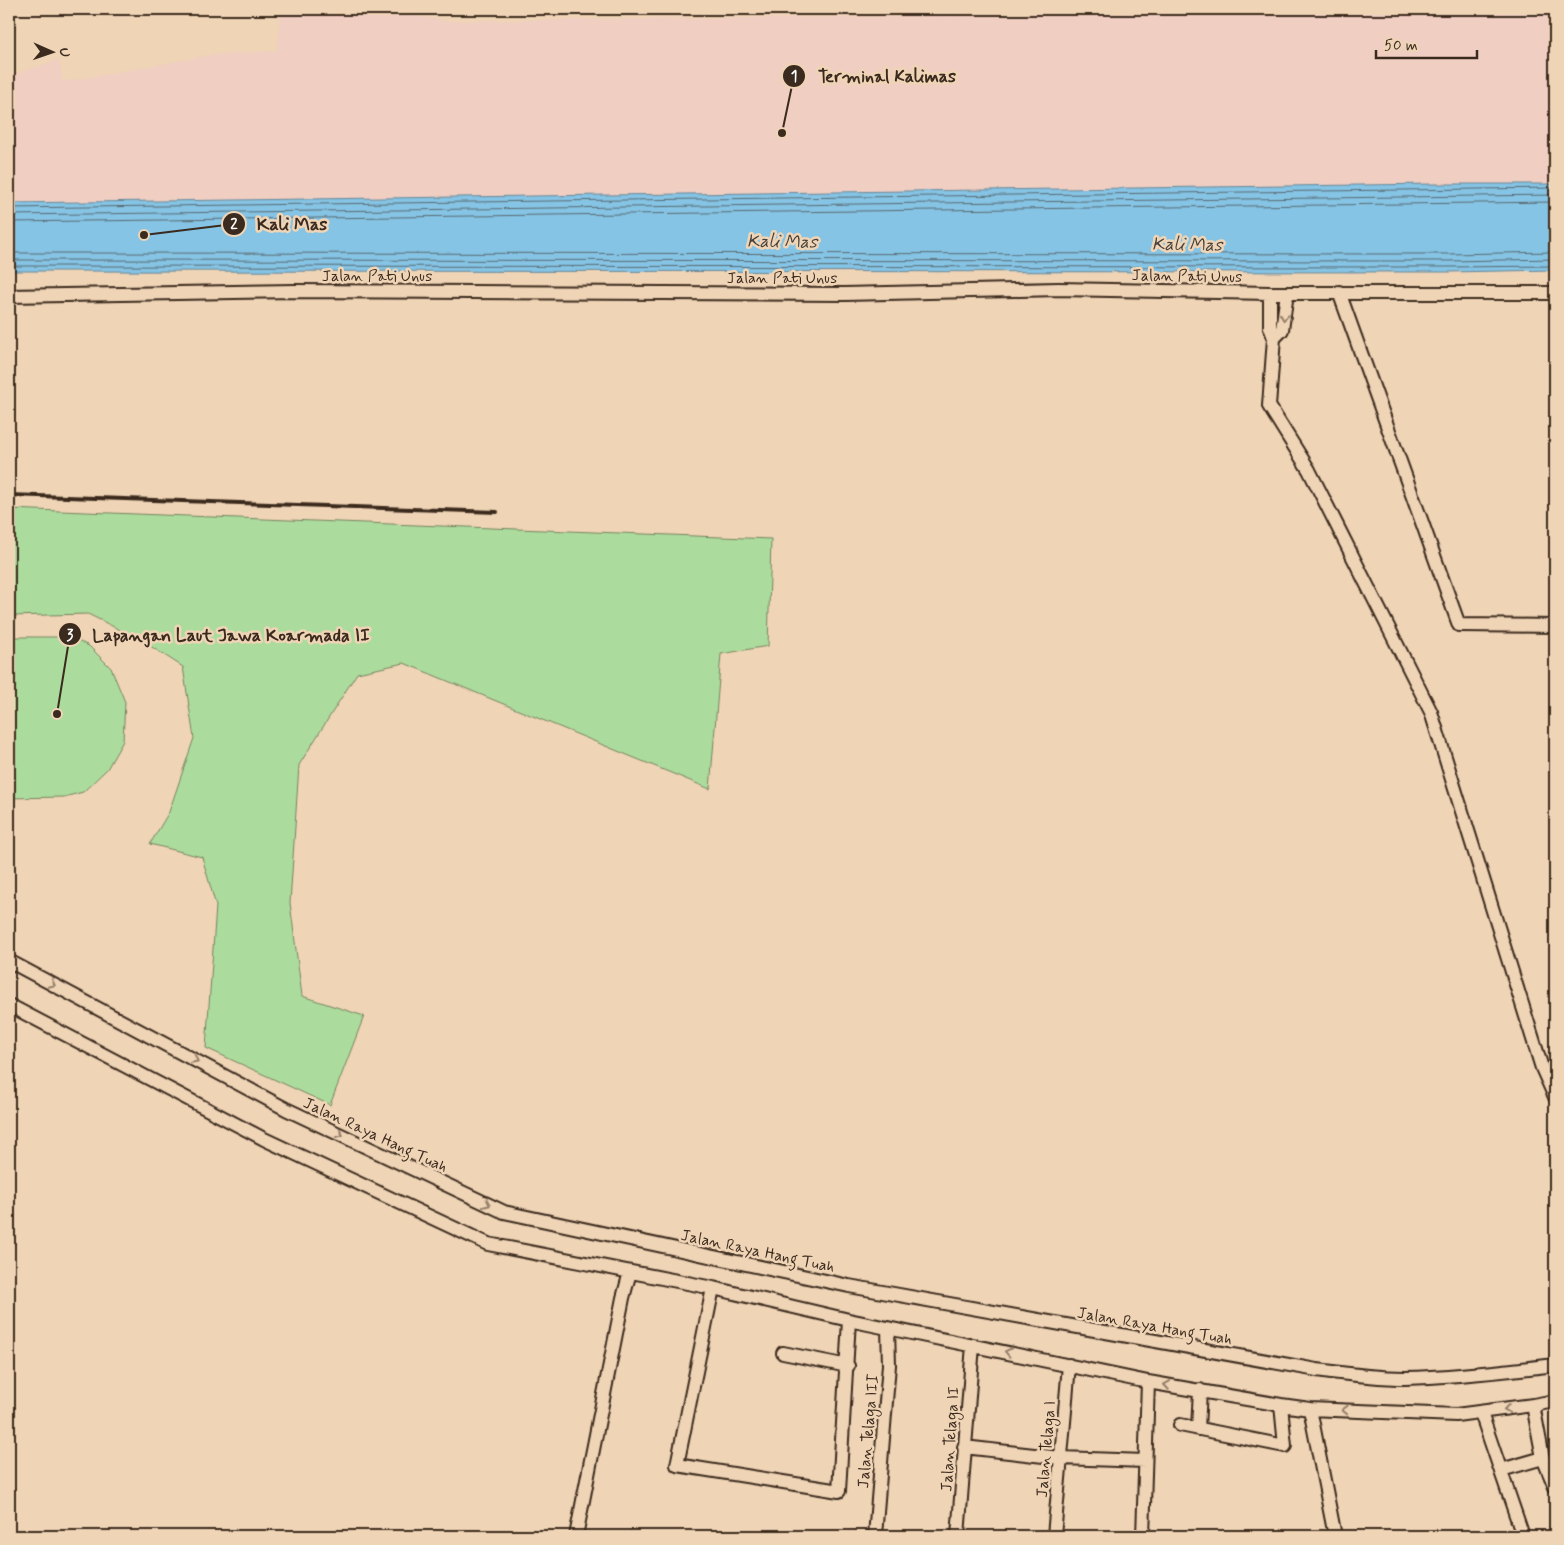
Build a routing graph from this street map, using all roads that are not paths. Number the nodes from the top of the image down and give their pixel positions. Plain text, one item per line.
1 (1340, 292) junction
2 (1270, 293) junction
3 (1287, 293) junction
4 (1555, 293) edge
5 (9, 296) edge
6 (1274, 338) junction
7 (1553, 626) edge
8 (1555, 639) edge
9 (9, 961) edge
10 (9, 1005) edge
11 (1555, 1097) edge
12 (630, 1272) junction
13 (713, 1288) junction
14 (849, 1320) junction
15 (888, 1328) junction
16 (973, 1345) junction
17 (783, 1353) dead end
18 (1069, 1365) junction
19 (1555, 1365) edge
20 (848, 1366) junction
21 (1148, 1382) junction
22 (1200, 1390) junction
23 (1555, 1400) edge
24 (1280, 1405) junction
25 (1533, 1405) junction
26 (1310, 1409) junction
27 (1481, 1413) junction
28 (1180, 1425) dead end
29 (1198, 1429) junction
30 (964, 1447) junction
31 (1061, 1458) junction
32 (1543, 1458) junction
33 (1145, 1461) junction
34 (1501, 1470) junction
35 (1555, 1487) edge
36 (576, 1536) edge
37 (875, 1536) edge
38 (958, 1536) edge
39 (1054, 1536) edge
40 (1143, 1536) edge
41 (1335, 1536) edge
42 (1523, 1536) edge

1 - 3 street, Jalan Pati Unus
1 - 4 street, Jalan Pati Unus
1 - 7 street
2 - 3 street, Jalan Pati Unus
2 - 5 street, Jalan Pati Unus
2 - 6 street
3 -> 6 street
6 - 11 street
7 - 8 street
9 -> 19 street, Jalan Raya Hang Tuah
10 - 12 street
12 - 13 street
12 - 36 street
13 - 14 street
13 - 20 street
14 - 15 street
14 - 20 street
15 - 16 street
15 - 37 street, Jalan Telaga III
18 -> 16 street
16 - 30 street, Jalan Telaga II
17 - 20 street
18 - 21 street
18 - 31 street, Jalan Telaga I
22 -> 21 street
21 - 33 street
22 - 24 street
22 - 29 street
23 - 25 street
24 - 26 street
24 - 29 street
25 -> 27 street
25 - 32 street
27 -> 26 street
26 - 41 street
27 - 34 street
28 - 29 street
30 - 31 street
30 - 38 street, Jalan Telaga II
31 - 33 street
31 - 39 street, Jalan Telaga I
32 - 34 street
32 - 35 street
33 - 40 street
34 - 42 street

